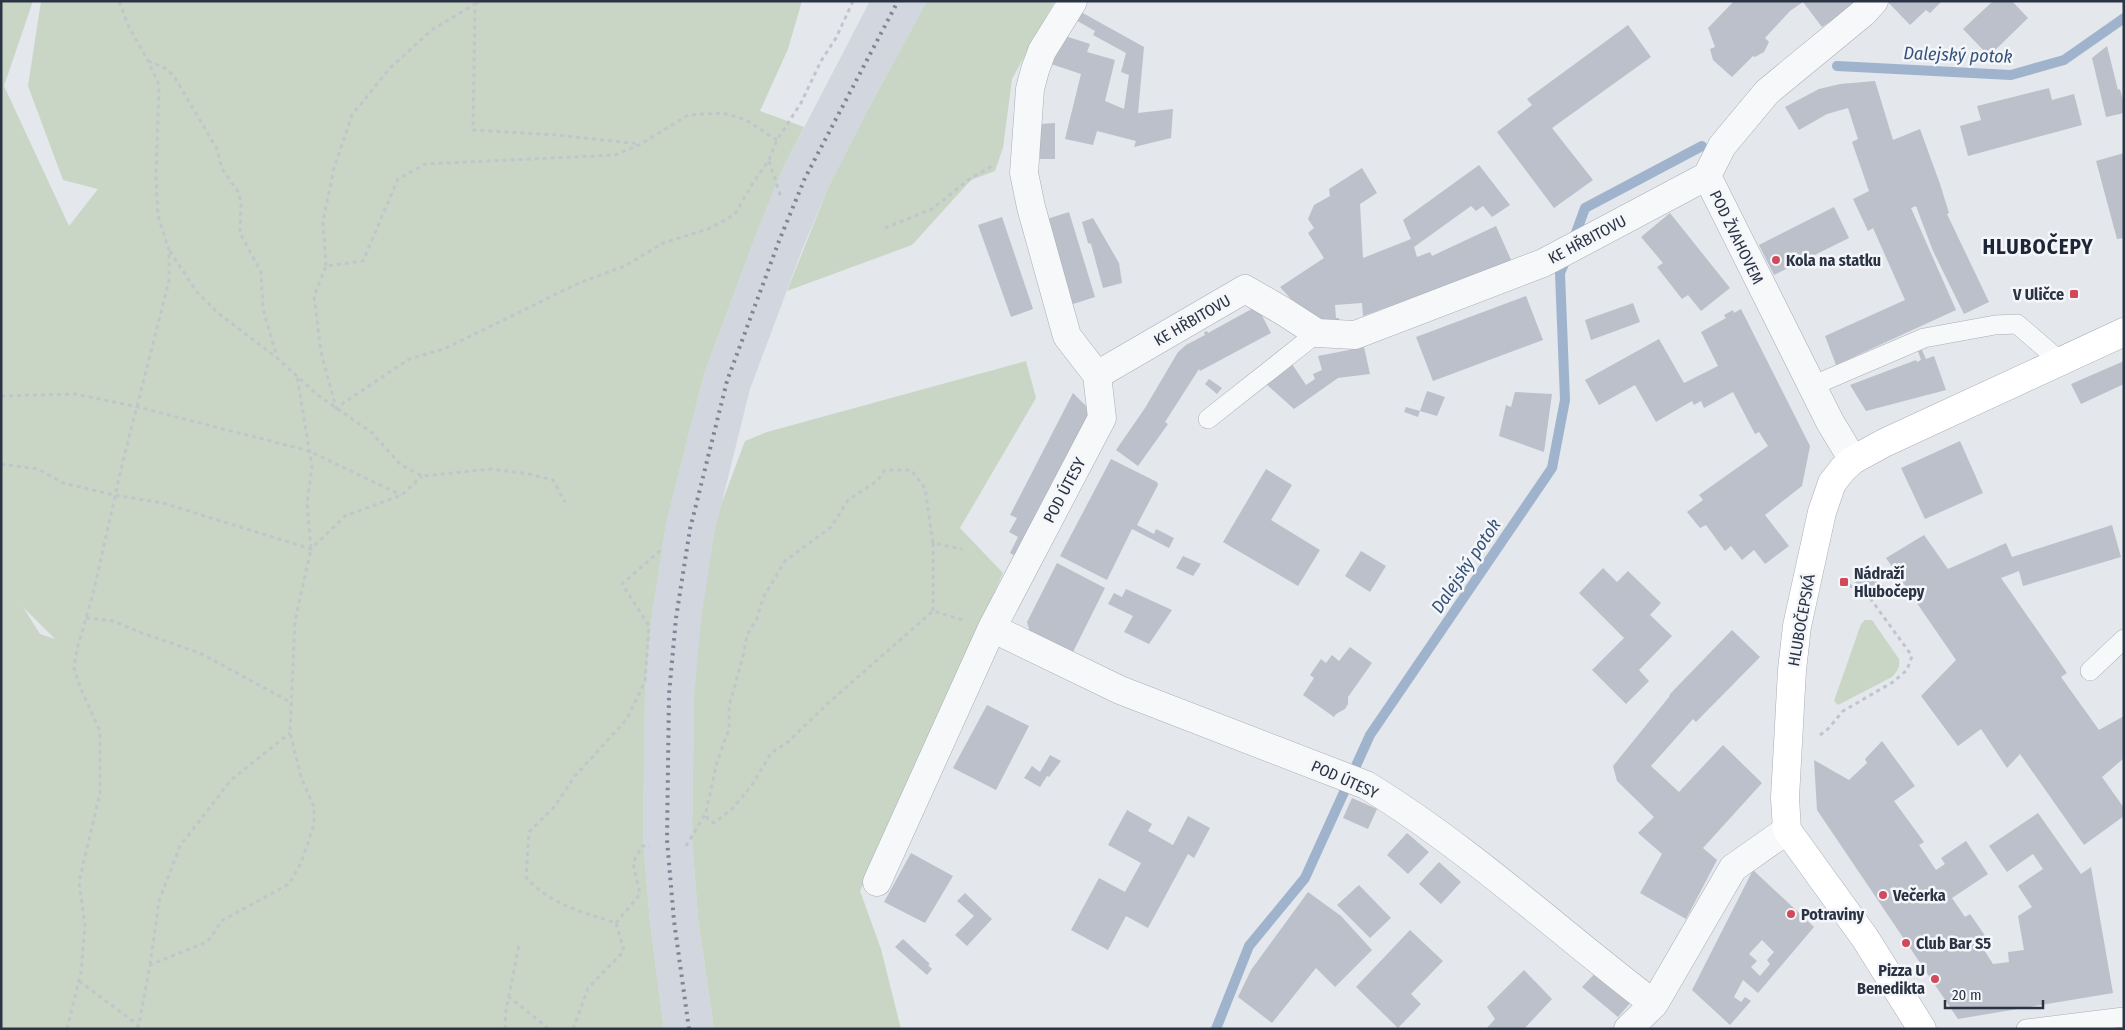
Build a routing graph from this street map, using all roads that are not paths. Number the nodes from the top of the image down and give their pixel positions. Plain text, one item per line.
1 (1073, 1) edge
2 (1874, 1) edge
3 (1707, 176) junction
4 (2124, 332) edge
5 (1317, 333) junction
6 (2060, 361) junction
7 (1097, 375) junction
8 (1812, 386) junction
9 (1208, 419) dead end
10 (1853, 460) junction
11 (992, 628) junction
12 (2124, 639) edge
13 (2090, 671) dead end
14 (1787, 830) junction
15 (877, 882) dead end
16 (1654, 1004) junction
17 (2124, 1017) edge
18 (1628, 1029) edge
19 (1922, 1029) edge
20 (2026, 1029) edge

1 - 7 street
2 - 3 street, POD ŽVAHOVEM
3 - 5 street, KE HŘBITOVU
3 - 8 street, POD ŽVAHOVEM
4 - 6 street, HLUBOČEPSKÁ
5 - 7 street, KE HŘBITOVU
5 - 9 lane
6 - 8 lane
6 - 10 street, HLUBOČEPSKÁ
7 - 11 street, POD ÚTESY
8 - 10 street, POD ŽVAHOVEM
10 - 14 street, HLUBOČEPSKÁ
11 - 15 street, POD ÚTESY
11 - 16 street, POD ÚTESY
12 - 13 lane
14 - 16 street
14 - 19 street
16 - 18 street
17 - 20 lane

